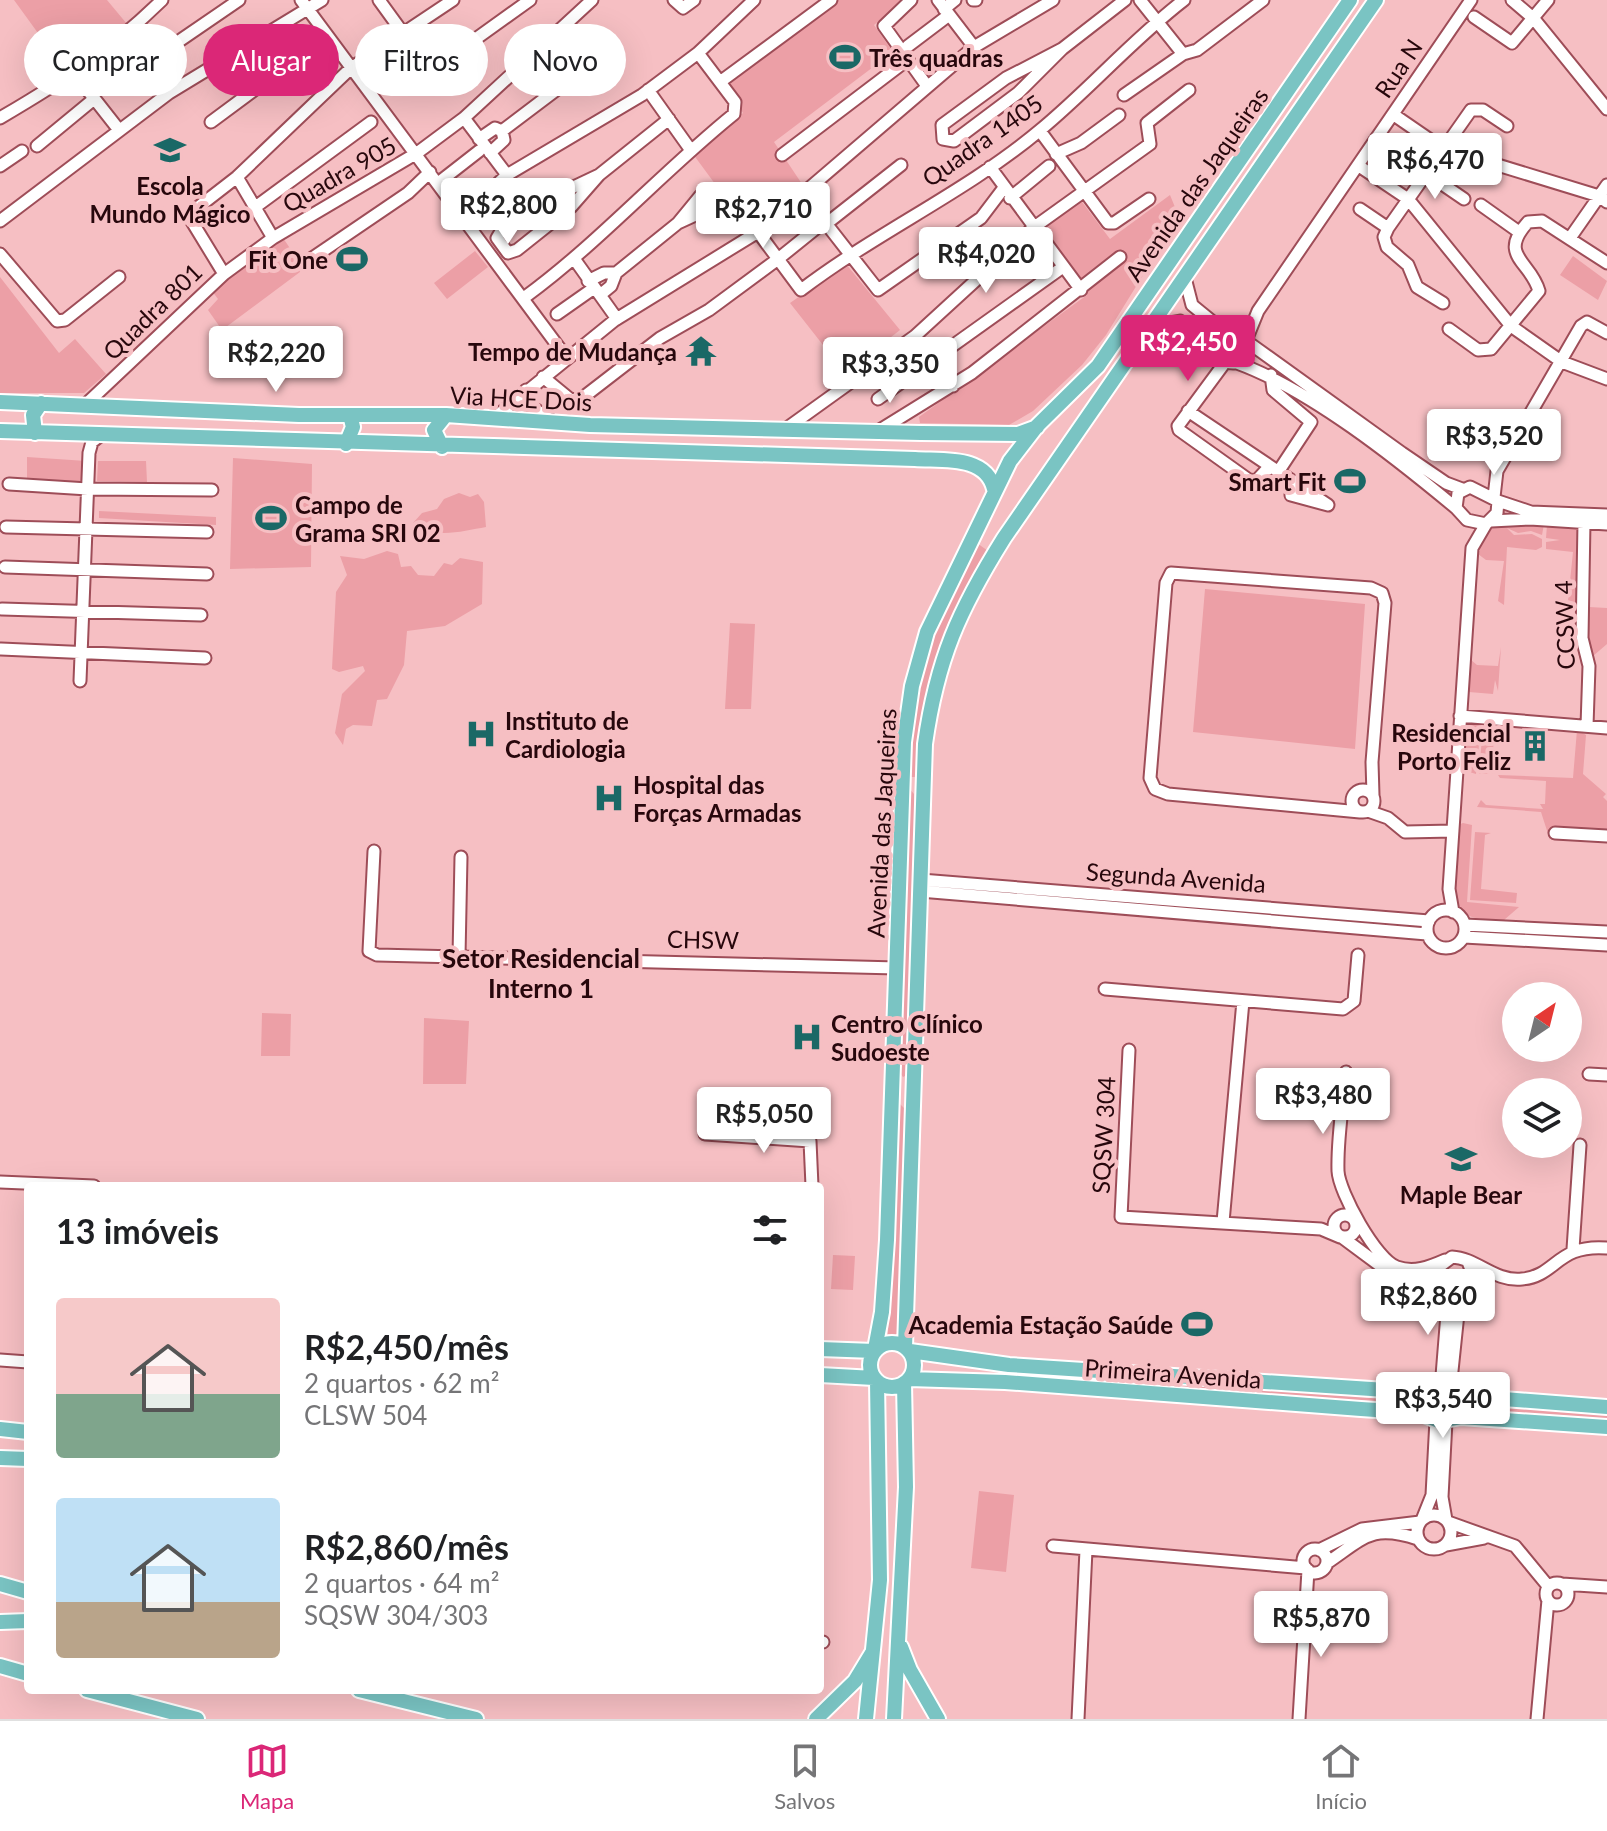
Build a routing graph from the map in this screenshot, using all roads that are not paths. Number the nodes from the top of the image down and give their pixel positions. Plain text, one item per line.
1 (162, 0) edge
2 (239, 0) edge
3 (322, 0) edge
4 (379, 0) edge
5 (453, 0) edge
6 (530, 0) edge
7 (674, 0) edge
8 (694, 0) edge
9 (754, 0) edge
10 (831, 0) edge
11 (911, 0) edge
12 (955, 0) edge
13 (1053, 0) edge
14 (1125, 0) edge
15 (1140, 0) edge
16 (1184, 0) edge
17 (1263, 0) edge
18 (1350, 0) edge
19 (1471, 0) edge
20 (1512, 0) edge
21 (1548, 0) edge
22 (1372, 1) edge
23 (585, 2) edge
24 (228, 4) edge
25 (305, 5) edge
26 (944, 8) edge
27 (1474, 17) dead end
28 (1534, 19) junction
29 (1156, 21) junction
30 (138, 24) edge
31 (318, 24) edge
32 (395, 24) edge
33 (413, 24) edge
34 (488, 30) edge
35 (187, 34) edge
36 (908, 46) dead end
37 (974, 47) junction
38 (1062, 49) junction
39 (339, 52) edge
40 (698, 53) junction
41 (1183, 54) junction
42 (907, 60) junction
43 (355, 65) edge
44 (351, 68) junction
45 (187, 81) edge
46 (720, 82) junction
47 (927, 86) junction
48 (648, 90) junction
49 (1189, 90) dead end
50 (1124, 95) dead end
51 (38, 96) edge
52 (92, 96) edge
53 (165, 96) edge
54 (246, 96) edge
55 (548, 96) edge
56 (94, 99) junction
57 (1607, 109) edge
58 (1119, 115) dead end
59 (1394, 115) junction
60 (0, 118) edge
61 (464, 118) junction
62 (669, 119) junction
63 (211, 122) dead end
64 (371, 122) dead end
65 (1507, 126) dead end
66 (119, 130) junction
67 (502, 131) junction
68 (1040, 131) junction
69 (37, 146) dead end
70 (483, 148) junction
71 (1442, 148) junction
72 (690, 149) junction
73 (22, 151) dead end
74 (417, 153) junction
75 (1056, 154) junction
76 (782, 155) dead end
77 (901, 165) dead end
78 (0, 166) edge
79 (1049, 166) dead end
80 (1359, 166) junction
81 (990, 167) junction
82 (430, 172) junction
83 (1426, 173) junction
84 (507, 175) junction
85 (599, 175) junction
86 (237, 177) junction
87 (438, 183) junction
88 (1607, 185) edge
89 (1083, 191) junction
90 (1007, 193) junction
91 (803, 194) junction
92 (1149, 199) dead end
93 (1408, 199) junction
94 (1464, 199) dead end
95 (1603, 199) edge
96 (1481, 205) dead end
97 (254, 208) junction
98 (1360, 209) dead end
99 (463, 216) junction
100 (0, 221) edge
101 (678, 223) dead end
102 (823, 225) junction
103 (1033, 228) junction
104 (1388, 228) junction
105 (758, 232) junction
106 (1519, 232) junction
107 (273, 238) junction
108 (1570, 238) junction
109 (0, 254) edge
110 (848, 254) junction
111 (1120, 257) dead end
112 (778, 259) junction
113 (575, 260) junction
114 (308, 261) dead end
115 (1607, 263) edge
116 (1063, 267) junction
117 (616, 273) junction
118 (224, 274) junction
119 (119, 277) dead end
120 (1185, 278) junction
121 (594, 288) junction
122 (1081, 290) junction
123 (525, 297) junction
124 (1443, 303) dead end
125 (557, 314) dead end
126 (617, 319) junction
127 (1253, 319) junction
128 (1153, 326) junction
129 (1511, 326) junction
130 (1449, 329) dead end
131 (1230, 331) junction
132 (1607, 333) edge
133 (915, 336) junction
134 (1248, 340) junction
135 (1217, 345) junction
136 (566, 357) junction
137 (934, 361) junction
138 (1231, 362) junction
139 (1562, 362) junction
140 (1271, 375) junction
141 (543, 377) junction
142 (1089, 378) junction
143 (1607, 379) edge
144 (111, 381) junction
145 (953, 386) junction
146 (526, 390) junction
147 (1101, 398) junction
148 (878, 399) dead end
149 (0, 402) edge
150 (41, 403) junction
151 (822, 405) junction
152 (84, 406) junction
153 (111, 407) junction
154 (917, 409) junction
155 (205, 410) junction
156 (1188, 411) junction
157 (233, 412) junction
158 (350, 415) junction
159 (446, 415) junction
160 (493, 419) junction
161 (552, 421) junction
162 (590, 425) junction
163 (753, 426) junction
164 (1037, 426) junction
165 (787, 428) junction
166 (820, 428) junction
167 (880, 430) junction
168 (0, 431) edge
169 (35, 433) junction
170 (72, 433) junction
171 (921, 433) junction
172 (101, 435) junction
173 (205, 438) junction
174 (230, 439) junction
175 (346, 444) junction
176 (442, 447) junction
177 (556, 450) junction
178 (584, 451) junction
179 (89, 453) junction
180 (752, 455) junction
181 (915, 459) junction
182 (1273, 469) junction
183 (1497, 471) junction
184 (1293, 481) dead end
185 (9, 484) dead end
186 (1466, 488) junction
187 (88, 489) junction
188 (994, 489) junction
189 (212, 490) dead end
190 (1496, 499) junction
191 (1458, 511) junction
192 (1607, 515) edge
193 (1489, 522) junction
194 (1584, 522) junction
195 (1607, 524) edge
196 (978, 525) junction
197 (6, 527) dead end
198 (85, 529) junction
199 (207, 532) dead end
200 (1004, 538) junction
201 (1472, 548) junction
202 (5, 567) dead end
203 (83, 571) junction
204 (207, 574) dead end
205 (2, 609) dead end
206 (82, 613) junction
207 (201, 615) dead end
208 (1, 649) edge
209 (80, 654) junction
210 (205, 658) dead end
211 (80, 681) dead end
212 (1460, 716) junction
213 (1587, 726) junction
214 (1607, 728) edge
215 (1373, 766) junction
216 (902, 785) junction
217 (923, 789) junction
218 (1357, 792) junction
219 (1374, 797) junction
220 (1326, 807) junction
221 (1364, 812) junction
222 (1453, 831) junction
223 (1422, 832) junction
224 (1555, 833) dead end
225 (1607, 836) edge
226 (374, 851) dead end
227 (461, 857) dead end
228 (920, 885) junction
229 (1449, 889) junction
230 (1453, 912) junction
231 (1431, 922) junction
232 (1464, 931) junction
233 (1607, 932) edge
234 (1607, 945) edge
235 (1358, 955) dead end
236 (459, 956) junction
237 (897, 968) junction
238 (1105, 989) dead end
239 (1243, 1001) junction
240 (1129, 1050) dead end
241 (1346, 1072) dead end
242 (894, 1073) junction
243 (1589, 1074) dead end
244 (1607, 1075) edge
245 (914, 1077) junction
246 (914, 1100) junction
247 (892, 1107) junction
248 (705, 1134) dead end
249 (1579, 1158) edge
250 (0, 1182) edge
251 (812, 1182) edge
252 (24, 1183) edge
253 (1345, 1190) junction
254 (1336, 1219) junction
255 (1354, 1219) junction
256 (1223, 1222) junction
257 (1302, 1228) junction
258 (1342, 1237) junction
259 (1607, 1248) edge
260 (1573, 1249) junction
261 (1445, 1260) junction
262 (1468, 1262) junction
263 (1498, 1277) junction
264 (1466, 1285) junction
265 (1445, 1286) junction
266 (882, 1312) junction
267 (905, 1318) junction
268 (824, 1349) edge
269 (850, 1349) junction
270 (907, 1349) junction
271 (874, 1350) junction
272 (953, 1358) junction
273 (0, 1360) edge
274 (24, 1362) edge
275 (1009, 1365) junction
276 (824, 1375) edge
277 (847, 1377) junction
278 (875, 1380) junction
279 (925, 1380) junction
280 (906, 1381) junction
281 (1005, 1382) junction
282 (1444, 1390) junction
283 (879, 1407) junction
284 (1607, 1407) edge
285 (904, 1409) junction
286 (1442, 1419) junction
287 (1607, 1427) edge
288 (0, 1429) edge
289 (24, 1432) edge
290 (0, 1458) edge
291 (1439, 1458) junction
292 (24, 1459) edge
293 (1421, 1521) junction
294 (1447, 1521) junction
295 (1378, 1528) junction
296 (1492, 1537) junction
297 (1418, 1539) junction
298 (1445, 1545) junction
299 (1053, 1546) dead end
300 (1086, 1550) junction
301 (1319, 1550) junction
302 (1306, 1553) junction
303 (1288, 1564) junction
304 (1315, 1568) junction
305 (0, 1584) edge
306 (1558, 1587) junction
307 (1607, 1587) edge
308 (24, 1591) edge
309 (1553, 1602) junction
310 (24, 1621) edge
311 (0, 1622) edge
312 (900, 1643) junction
313 (876, 1646) junction
314 (0, 1666) edge
315 (24, 1673) edge
316 (102, 1694) edge
317 (375, 1694) edge
318 (197, 1719) edge
319 (476, 1719) edge
320 (816, 1719) edge
321 (866, 1719) edge
322 (894, 1719) edge
323 (938, 1719) edge
324 (1078, 1719) edge
325 (1299, 1719) edge
326 (1537, 1719) edge

1 - 30 street
2 - 24 street
3 - 25 street
4 - 32 street
5 - 33 street
6 - 34 street
7 - 8 street
9 - 40 street
10 - 46 street
11 - 42 street
12 - 26 street
13 - 37 street
14 - 38 street, Quadra 1405
15 - 29 street
16 - 29 street, Quadra 1405
17 - 41 street
18 - 142 main road, Avenida das Jaqueiras
19 - 59 street, Rua N
20 - 28 street
21 - 28 street
22 - 120 main road, Avenida das Jaqueiras
23 - 61 street
24 - 35 street
25 - 31 street
25 - 45 street
26 - 36 street
26 - 37 street
27 - 28 street
28 - 57 street
29 - 41 street
29 - 68 street, Quadra 1405
37 - 47 street
38 - 38 street, Quadra 1405
39 - 44 street
40 - 46 street
40 - 48 street
41 - 50 street
42 - 47 street
42 - 76 street
43 - 44 street
44 - 74 street, Quadra 905
44 - 86 street
46 - 72 street
47 - 91 street
48 - 62 street
48 - 84 street
49 - 89 street
51 - 60 street
52 - 56 street
53 - 66 street
54 - 63 street
55 - 67 street
56 - 66 street
56 - 69 street
58 - 75 street
59 - 71 street
59 - 80 street, Rua N
61 - 70 street
61 - 74 street
62 - 72 street
62 - 85 street
64 - 97 street
65 - 71 street
66 - 100 street
67 - 70 street
67 - 70 street
68 - 75 street
68 - 81 street, Quadra 1405
70 - 84 street
70 - 87 street
71 - 83 street
71 - 95 street
72 - 113 street
73 - 78 street
74 - 82 street
74 - 107 street, Quadra 905
75 - 89 street
77 - 102 street, Quadra 1405
79 - 90 street
80 - 93 street
80 - 127 street, Rua N
81 - 90 street
81 - 110 street, Quadra 1405
82 - 87 street
82 - 114 street
83 - 93 street
83 - 94 street
84 - 99 street
85 - 85 street
86 - 97 street
86 - 118 street
87 - 99 street
88 - 95 street
89 - 92 street
89 - 103 street
90 - 103 street
90 - 110 street
91 - 102 street
91 - 105 street
93 - 104 street
93 - 129 street
95 - 108 street
96 - 106 street
97 - 107 street
98 - 104 street
99 - 123 street
101 - 117 street
102 - 110 street
102 - 112 street, Quadra 1405
103 - 116 street
103 - 133 street
104 - 124 street
105 - 112 street
105 - 126 street
106 - 108 street
106 - 129 street
107 - 118 street, Quadra 905
108 - 115 street
109 - 119 street, Quadra 801
110 - 112 street, Quadra 1405
111 - 122 street
112 - 141 street, Quadra 1405
113 - 121 street
113 - 123 street
116 - 122 street
116 - 137 street
117 - 121 street
117 - 121 street
118 - 144 street, Quadra 801
120 - 128 main road, Avenida das Jaqueiras
120 - 131 street
121 - 125 street
121 - 126 street
122 - 145 street
123 - 136 street
126 - 136 street
127 - 131 street, Rua N
127 - 134 street, Rua N
128 - 135 street
128 - 147 main road, Avenida das Jaqueiras
129 - 130 street
129 - 139 street
131 - 134 street
131 - 135 street
132 - 139 street
133 - 137 street
133 - 151 street
134 - 138 street, Rua N
134 - 186 street
135 - 138 street
136 - 141 street
137 - 145 street
137 - 148 street
138 - 140 street
138 - 156 street, Rua N
139 - 143 street
139 - 183 street
140 - 182 street
140 - 191 street
141 - 146 street
142 - 147 main road
142 - 164 main road, Avenida das Jaqueiras
144 - 152 street, Quadra 801
144 - 153 street, Quadra 801
145 - 154 street
146 - 160 street
146 - 161 street
147 - 200 main road, Avenida das Jaqueiras
149 - 150 main road, Via HCE Dois
150 - 152 main road, Via HCE Dois
150 - 169 main road
151 - 165 street
151 - 166 street
152 - 153 main road, Via HCE Dois
153 - 155 main road, Via HCE Dois
154 - 167 street
154 - 171 street
155 - 157 main road, Via HCE Dois
155 - 173 main road
156 - 182 street
156 - 182 street, Rua N
157 - 158 main road, Via HCE Dois
157 - 174 main road
158 - 159 main road, Via HCE Dois
158 - 175 main road
159 - 160 main road, Via HCE Dois
159 - 176 main road
160 - 161 main road, Via HCE Dois
161 - 162 main road, Via HCE Dois
161 - 177 main road
162 - 163 main road, Via HCE Dois
162 - 178 main road
163 - 165 main road, Via HCE Dois
163 - 180 main road
164 - 171 main road, Via HCE Dois
164 - 188 main road, Avenida das Jaqueiras
165 - 166 main road, Via HCE Dois
166 - 167 main road, Via HCE Dois
167 - 171 main road, Via HCE Dois
168 - 169 main road, Via HCE Dois
169 - 170 main road, Via HCE Dois
170 - 172 main road, Via HCE Dois
170 - 179 street
171 - 181 main road
172 - 173 main road, Via HCE Dois
172 - 179 street
173 - 174 main road, Via HCE Dois
174 - 175 main road, Via HCE Dois
175 - 176 main road, Via HCE Dois
176 - 177 main road, Via HCE Dois
177 - 178 main road, Via HCE Dois
178 - 180 main road, Via HCE Dois
179 - 187 street
180 - 181 main road, Via HCE Dois
181 - 188 main road, Via HCE Dois
182 - 184 street
183 - 186 street
183 - 190 street
185 - 187 street
186 - 190 street
186 - 191 street
187 - 189 street
187 - 198 street
188 - 196 main road, Avenida das Jaqueiras
190 - 192 street
190 - 193 street
191 - 193 street
191 - 201 street
193 - 194 street
193 - 201 street
194 - 195 street
194 - 213 street, CCSW 4
196 - 200 main road
196 - 216 main road, Avenida das Jaqueiras
197 - 198 street
198 - 199 street
198 - 203 street
200 - 217 main road, Avenida das Jaqueiras
201 - 212 street
202 - 203 street
203 - 204 street
203 - 206 street
205 - 206 street
206 - 207 street
206 - 209 street
208 - 209 street
209 - 210 street
209 - 211 street
212 - 213 street
212 - 222 street
213 - 214 street
215 - 218 street
215 - 219 street
215 - 220 street
216 - 217 main road
216 - 237 main road, Avenida das Jaqueiras
217 - 228 main road, Avenida das Jaqueiras
218 - 219 street
218 - 220 street
218 - 221 street
219 - 221 street
219 - 223 street
220 - 221 street
221 - 223 street
222 - 223 street
222 - 229 street
224 - 225 street
226 - 236 street, CHSW
227 - 236 street
228 - 231 street, Segunda Avenida
228 - 245 main road, Avenida das Jaqueiras
229 - 230 street
229 - 231 street
230 - 231 street
230 - 232 street
231 - 232 street
232 - 233 street
232 - 234 street
235 - 239 street
236 - 237 street, CHSW
237 - 242 main road, Avenida das Jaqueiras
238 - 239 street
239 - 256 street
240 - 256 street, SQSW 304
241 - 253 street
242 - 245 main road
242 - 247 main road, Avenida das Jaqueiras
243 - 244 street
245 - 246 main road, Avenida das Jaqueiras
246 - 247 main road
246 - 267 main road, Avenida das Jaqueiras
247 - 266 main road, Avenida das Jaqueiras
248 - 251 street
249 - 260 street
250 - 252 street
253 - 254 street
253 - 255 street
254 - 255 street
254 - 257 street, SQSW 304
254 - 258 street
255 - 258 street
255 - 261 street
256 - 257 street, SQSW 304
257 - 258 street, SQSW 304
258 - 265 street, SQSW 304
259 - 260 street
260 - 263 street
261 - 262 street
261 - 265 street
262 - 263 street
262 - 264 street
263 - 264 street
264 - 265 street
264 - 282 street
265 - 282 street
266 - 269 main road
266 - 271 main road, Avenida das Jaqueiras
267 - 270 main road, Avenida das Jaqueiras
267 - 272 main road
268 - 269 main road
269 - 271 main road
270 - 271 main road
270 - 272 main road, Primeira Avenida
270 - 280 main road
271 - 278 main road
272 - 275 main road, Primeira Avenida
273 - 274 street
275 - 281 main road
275 - 282 main road, Primeira Avenida
276 - 277 main road
277 - 278 main road
277 - 283 main road
278 - 280 main road
278 - 283 main road
279 - 280 main road, Primeira Avenida
279 - 281 main road, Primeira Avenida
279 - 285 main road
280 - 285 main road
281 - 286 main road, Primeira Avenida
282 - 284 main road, Primeira Avenida
282 - 286 main road
282 - 286 main road
283 - 313 main road
285 - 312 main road
286 - 287 main road, Primeira Avenida
286 - 291 street
288 - 289 main road
290 - 292 main road
291 - 293 street
291 - 294 street
293 - 294 street
293 - 295 street
293 - 297 street
294 - 296 street
294 - 298 street
295 - 297 street
295 - 301 street
295 - 304 street
296 - 298 street
296 - 306 street
297 - 298 street
299 - 300 street
300 - 303 street
300 - 324 street
301 - 302 street
301 - 304 street
302 - 303 street
302 - 304 street
303 - 304 street
304 - 325 street
305 - 308 main road
306 - 307 street
306 - 309 street
306 - 309 street
309 - 326 street
310 - 311 main road
312 - 322 main road
312 - 323 main road
313 - 320 main road
313 - 321 main road
314 - 315 main road
316 - 318 main road
317 - 319 main road

